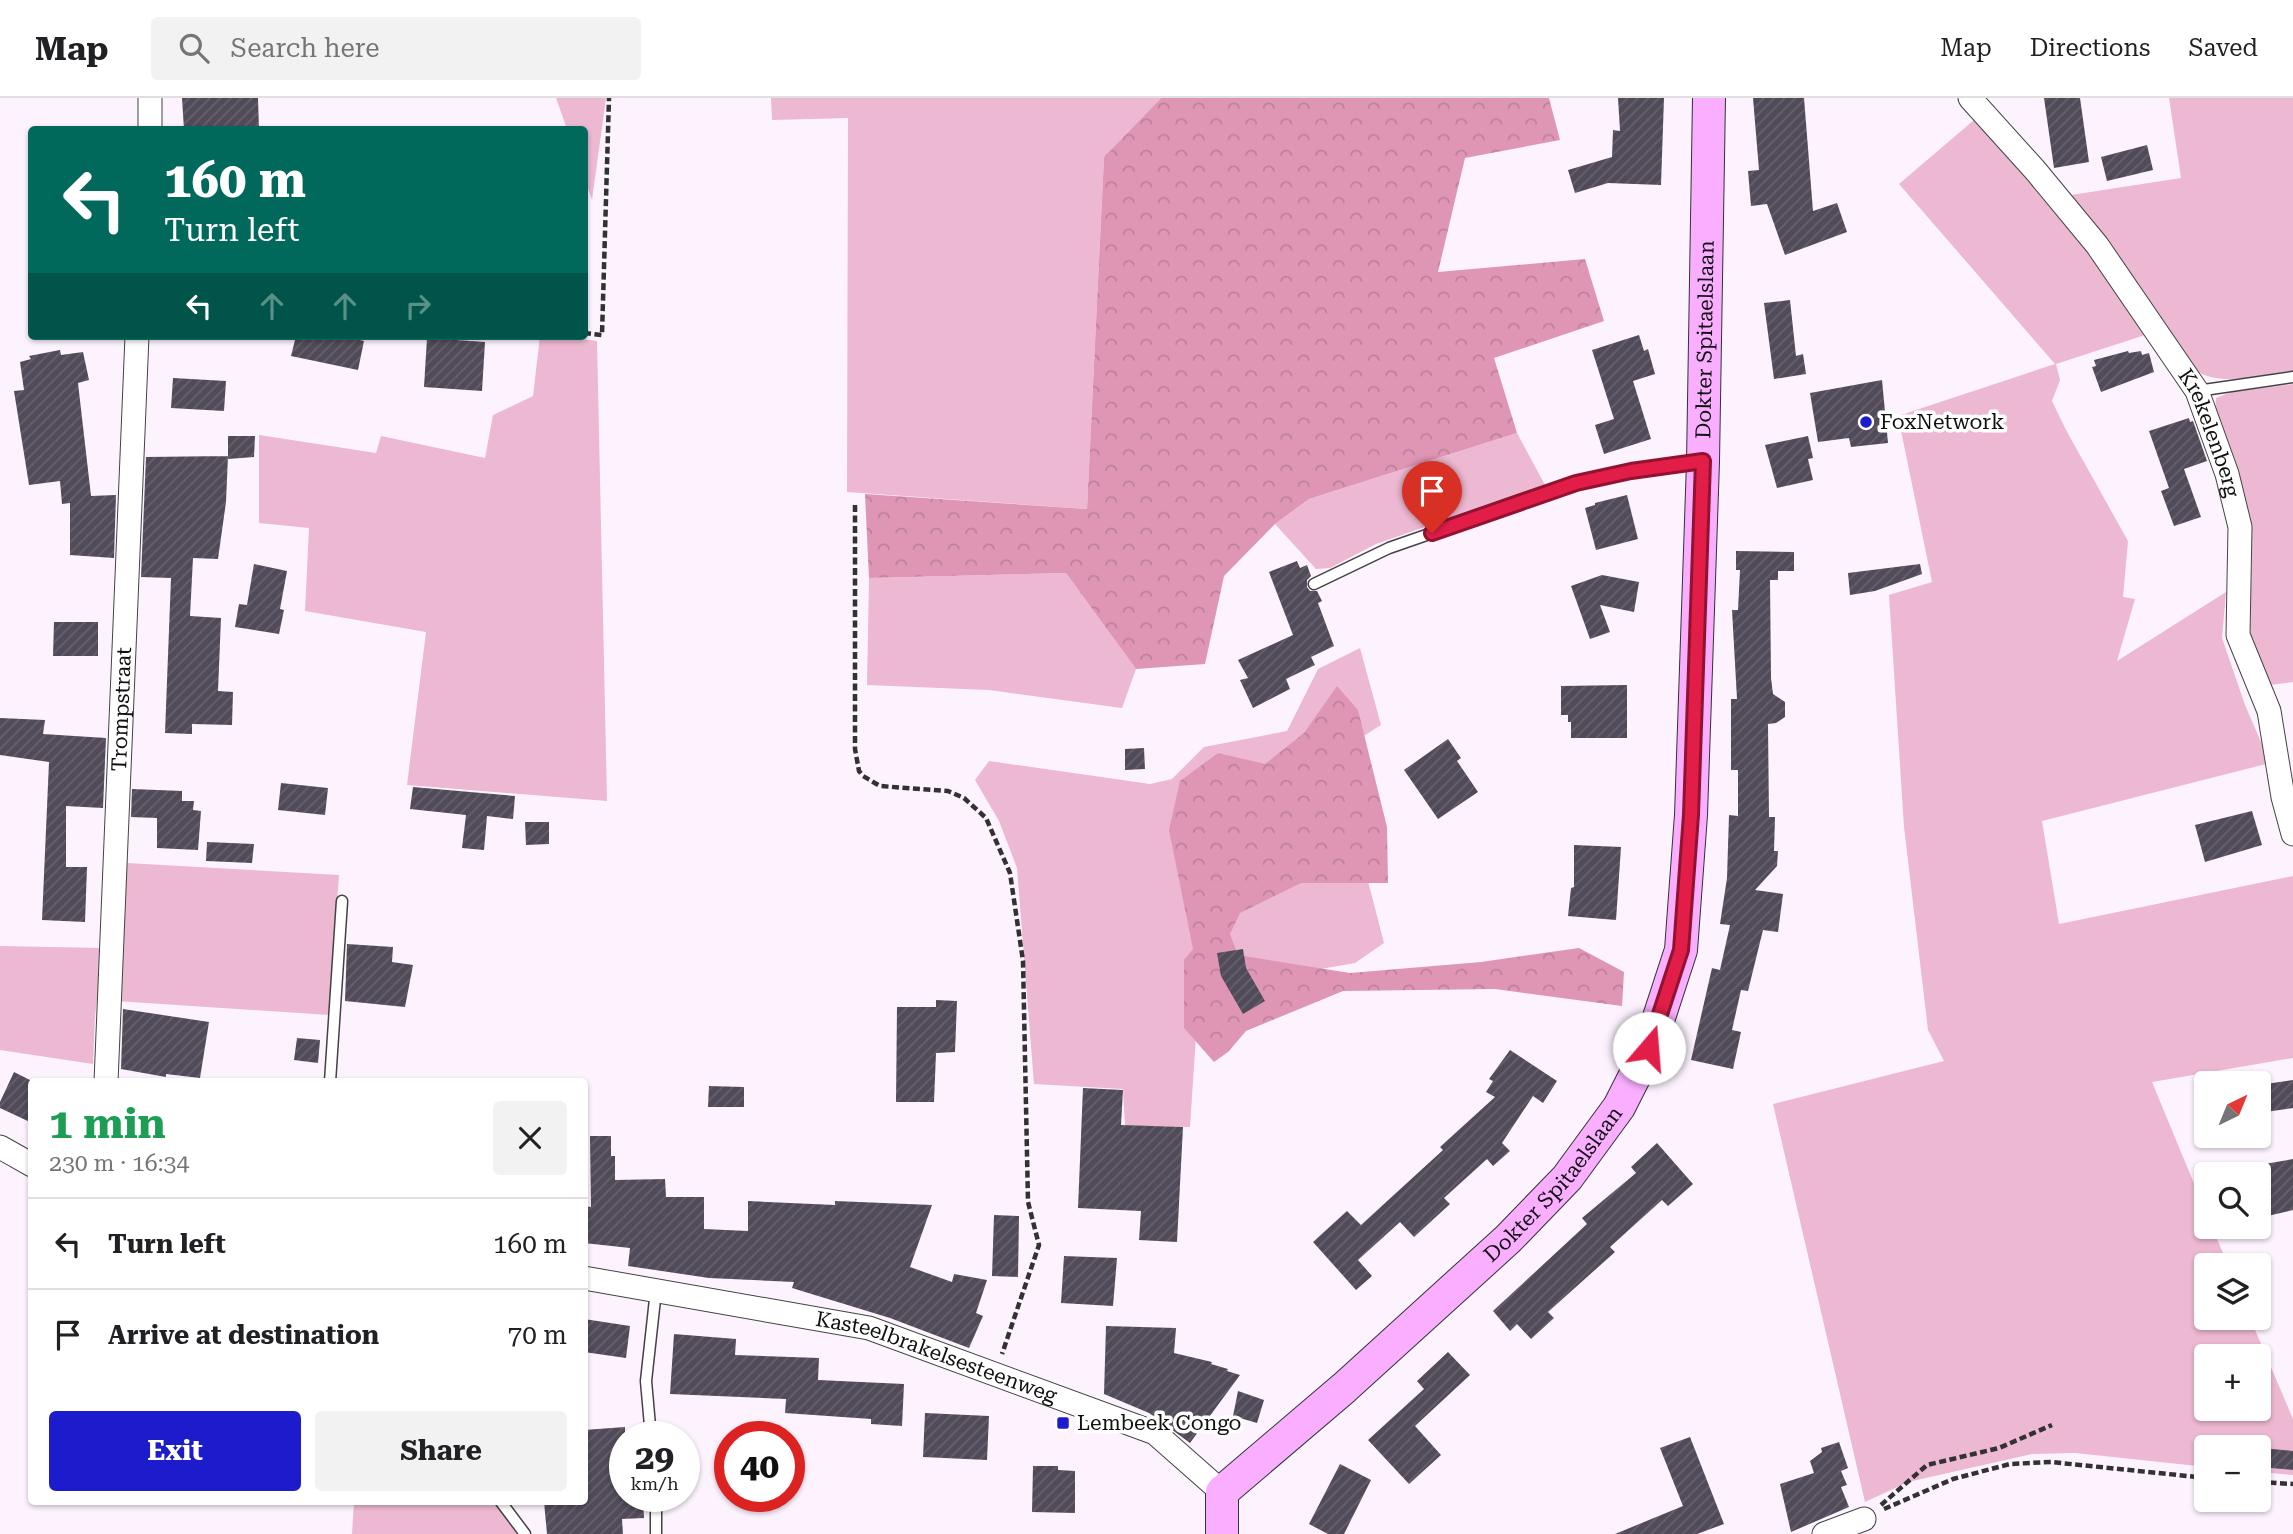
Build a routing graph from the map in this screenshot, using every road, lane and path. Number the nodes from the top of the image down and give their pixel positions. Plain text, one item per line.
1 (150, 98) edge
2 (609, 98) edge
3 (1709, 98) edge
4 (1970, 98) edge
5 (150, 126) edge
6 (588, 333) edge
7 (136, 340) edge
8 (2293, 377) edge
9 (2197, 391) junction
10 (1703, 461) junction
11 (855, 505) dead end
12 (1314, 584) dead end
13 (2293, 834) edge
14 (342, 901) dead end
15 (106, 1078) edge
16 (330, 1078) edge
17 (0, 1147) edge
18 (28, 1163) edge
19 (588, 1279) edge
20 (656, 1290) junction
21 (996, 1375) junction
22 (650, 1421) edge
23 (2052, 1425) dead end
24 (2194, 1477) edge
25 (2271, 1483) edge
26 (2293, 1484) edge
27 (1222, 1492) junction
28 (503, 1505) edge
29 (656, 1512) edge
30 (1864, 1519) junction
31 (525, 1534) edge
32 (656, 1534) edge
33 (1222, 1534) edge
34 (1824, 1534) edge

1 - 5 street
2 - 6 path
3 - 10 street, Dokter Spitaelslaan
4 - 9 street, Krekelenberg
7 - 15 street, Trompstraat
8 - 9 lane
9 - 13 street, Krekelenberg
10 - 12 lane
10 - 27 street, Dokter Spitaelslaan
11 - 21 path
14 - 16 lane
17 - 18 street
19 - 20 street, Kasteelbrakelsesteenweg
20 - 21 street, Kasteelbrakelsesteenweg
20 - 22 lane
21 - 27 street, Kasteelbrakelsesteenweg
23 - 30 path
24 - 30 path
25 - 26 path
27 - 33 street
28 - 31 lane
29 - 32 lane
30 - 34 street

